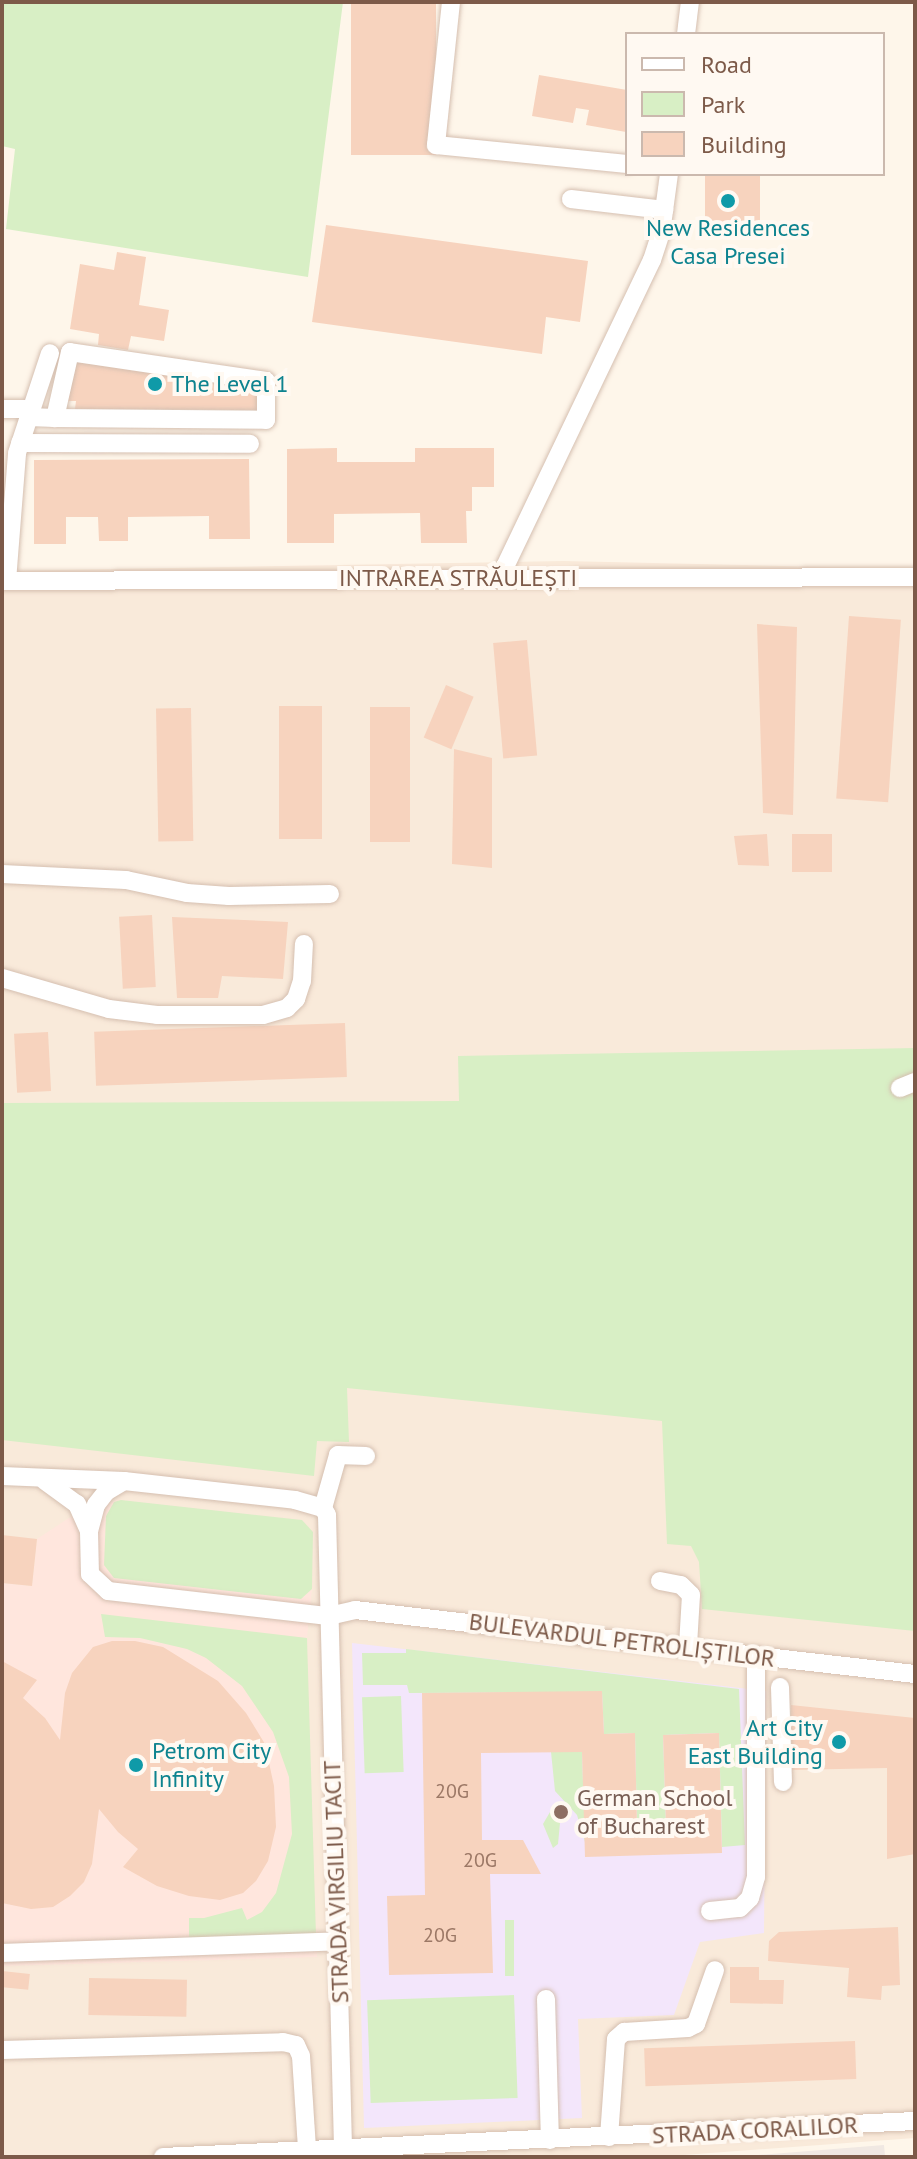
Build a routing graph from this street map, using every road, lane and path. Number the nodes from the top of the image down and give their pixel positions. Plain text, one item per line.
1 (451, 2) edge
2 (690, 2) edge
3 (686, 32) edge
4 (625, 164) edge
5 (669, 176) edge
6 (571, 199) dead end
7 (664, 210) junction
8 (50, 353) dead end
9 (2, 409) edge
10 (30, 413) junction
11 (55, 418) junction
12 (20, 443) junction
13 (250, 444) dead end
14 (500, 577) junction
15 (915, 577) edge
16 (5, 581) edge
17 (2, 874) edge
18 (330, 894) dead end
19 (304, 944) dead end
20 (2, 978) edge
21 (366, 1456) dead end
22 (2, 1476) edge
23 (43, 1480) junction
24 (124, 1481) junction
25 (323, 1508) junction
26 (89, 1531) junction
27 (660, 1581) dead end
28 (329, 1616) junction
29 (688, 1646) junction
30 (756, 1655) junction
31 (915, 1674) edge
32 (780, 1687) dead end
33 (783, 1782) dead end
34 (710, 1911) dead end
35 (338, 1941) junction
36 (2, 1953) edge
37 (715, 1970) dead end
38 (546, 1999) dead end
39 (2, 2050) edge
40 (915, 2121) edge
41 (609, 2137) junction
42 (550, 2140) junction
43 (343, 2147) junction
44 (307, 2150) junction
45 (377, 2152) edge
46 (163, 2157) edge

1 - 4 street
2 - 3 street
5 - 7 street
6 - 7 street
7 - 14 street
8 - 10 street
9 - 10 street
10 - 11 street
10 - 12 street
11 - 11 street
12 - 13 street
12 - 16 street
14 - 15 street, INTRAREA STRĂULEȘTI
14 - 16 street, INTRAREA STRĂULEȘTI
17 - 18 street
19 - 20 street
21 - 25 street
22 - 23 street
23 - 24 street
23 - 26 street
24 - 25 street
24 - 26 street, BULEVARDUL PETROLIȘTILOR
25 - 28 street
26 - 28 street, BULEVARDUL PETROLIȘTILOR
27 - 29 street
28 - 29 street, BULEVARDUL PETROLIȘTILOR
28 - 35 street, STRADA VIRGILIU TACIT
29 - 30 street, BULEVARDUL PETROLIȘTILOR
30 - 31 street, BULEVARDUL PETROLIȘTILOR
30 - 34 street
32 - 33 street
35 - 36 street
35 - 43 street, STRADA VIRGILIU TACIT
37 - 41 street
38 - 42 street
39 - 44 street
40 - 41 street, STRADA CORALILOR
41 - 42 street, STRADA CORALILOR
42 - 45 street, STRADA CORALILOR
43 - 44 street, STRADA CORALILOR
43 - 45 street, STRADA CORALILOR
44 - 46 street, STRADA CORALILOR

